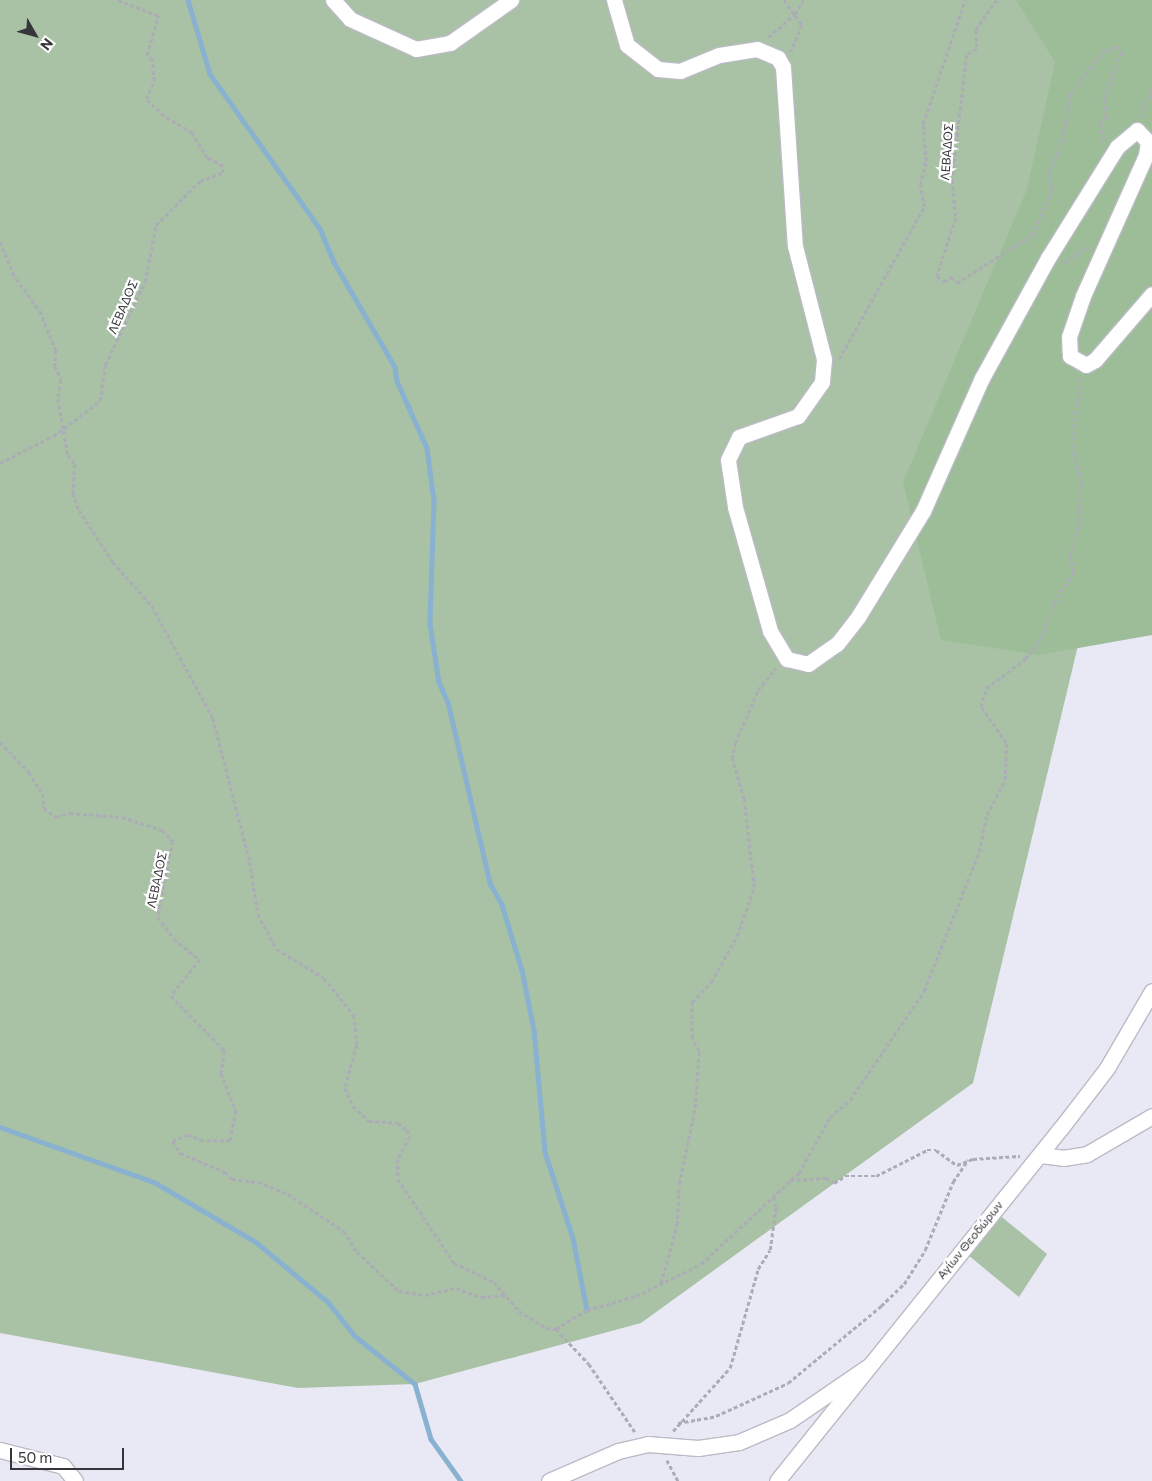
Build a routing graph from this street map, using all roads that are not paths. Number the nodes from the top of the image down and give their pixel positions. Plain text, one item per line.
1 (333, 0) edge
2 (510, 0) edge
3 (614, 0) edge
4 (1152, 294) edge
5 (1152, 991) edge
6 (1152, 1116) edge
7 (1038, 1157) junction
8 (877, 1362) junction
9 (0, 1450) edge
10 (75, 1481) edge
11 (549, 1481) edge
12 (777, 1481) edge

1 - 2 street
3 - 4 street
5 - 7 street, Αγίων Θεοδώρων
6 - 7 street
7 - 8 street, Αγίων Θεοδώρων
8 - 11 street
8 - 12 street, Αγίων Θεοδώρων
9 - 10 street

